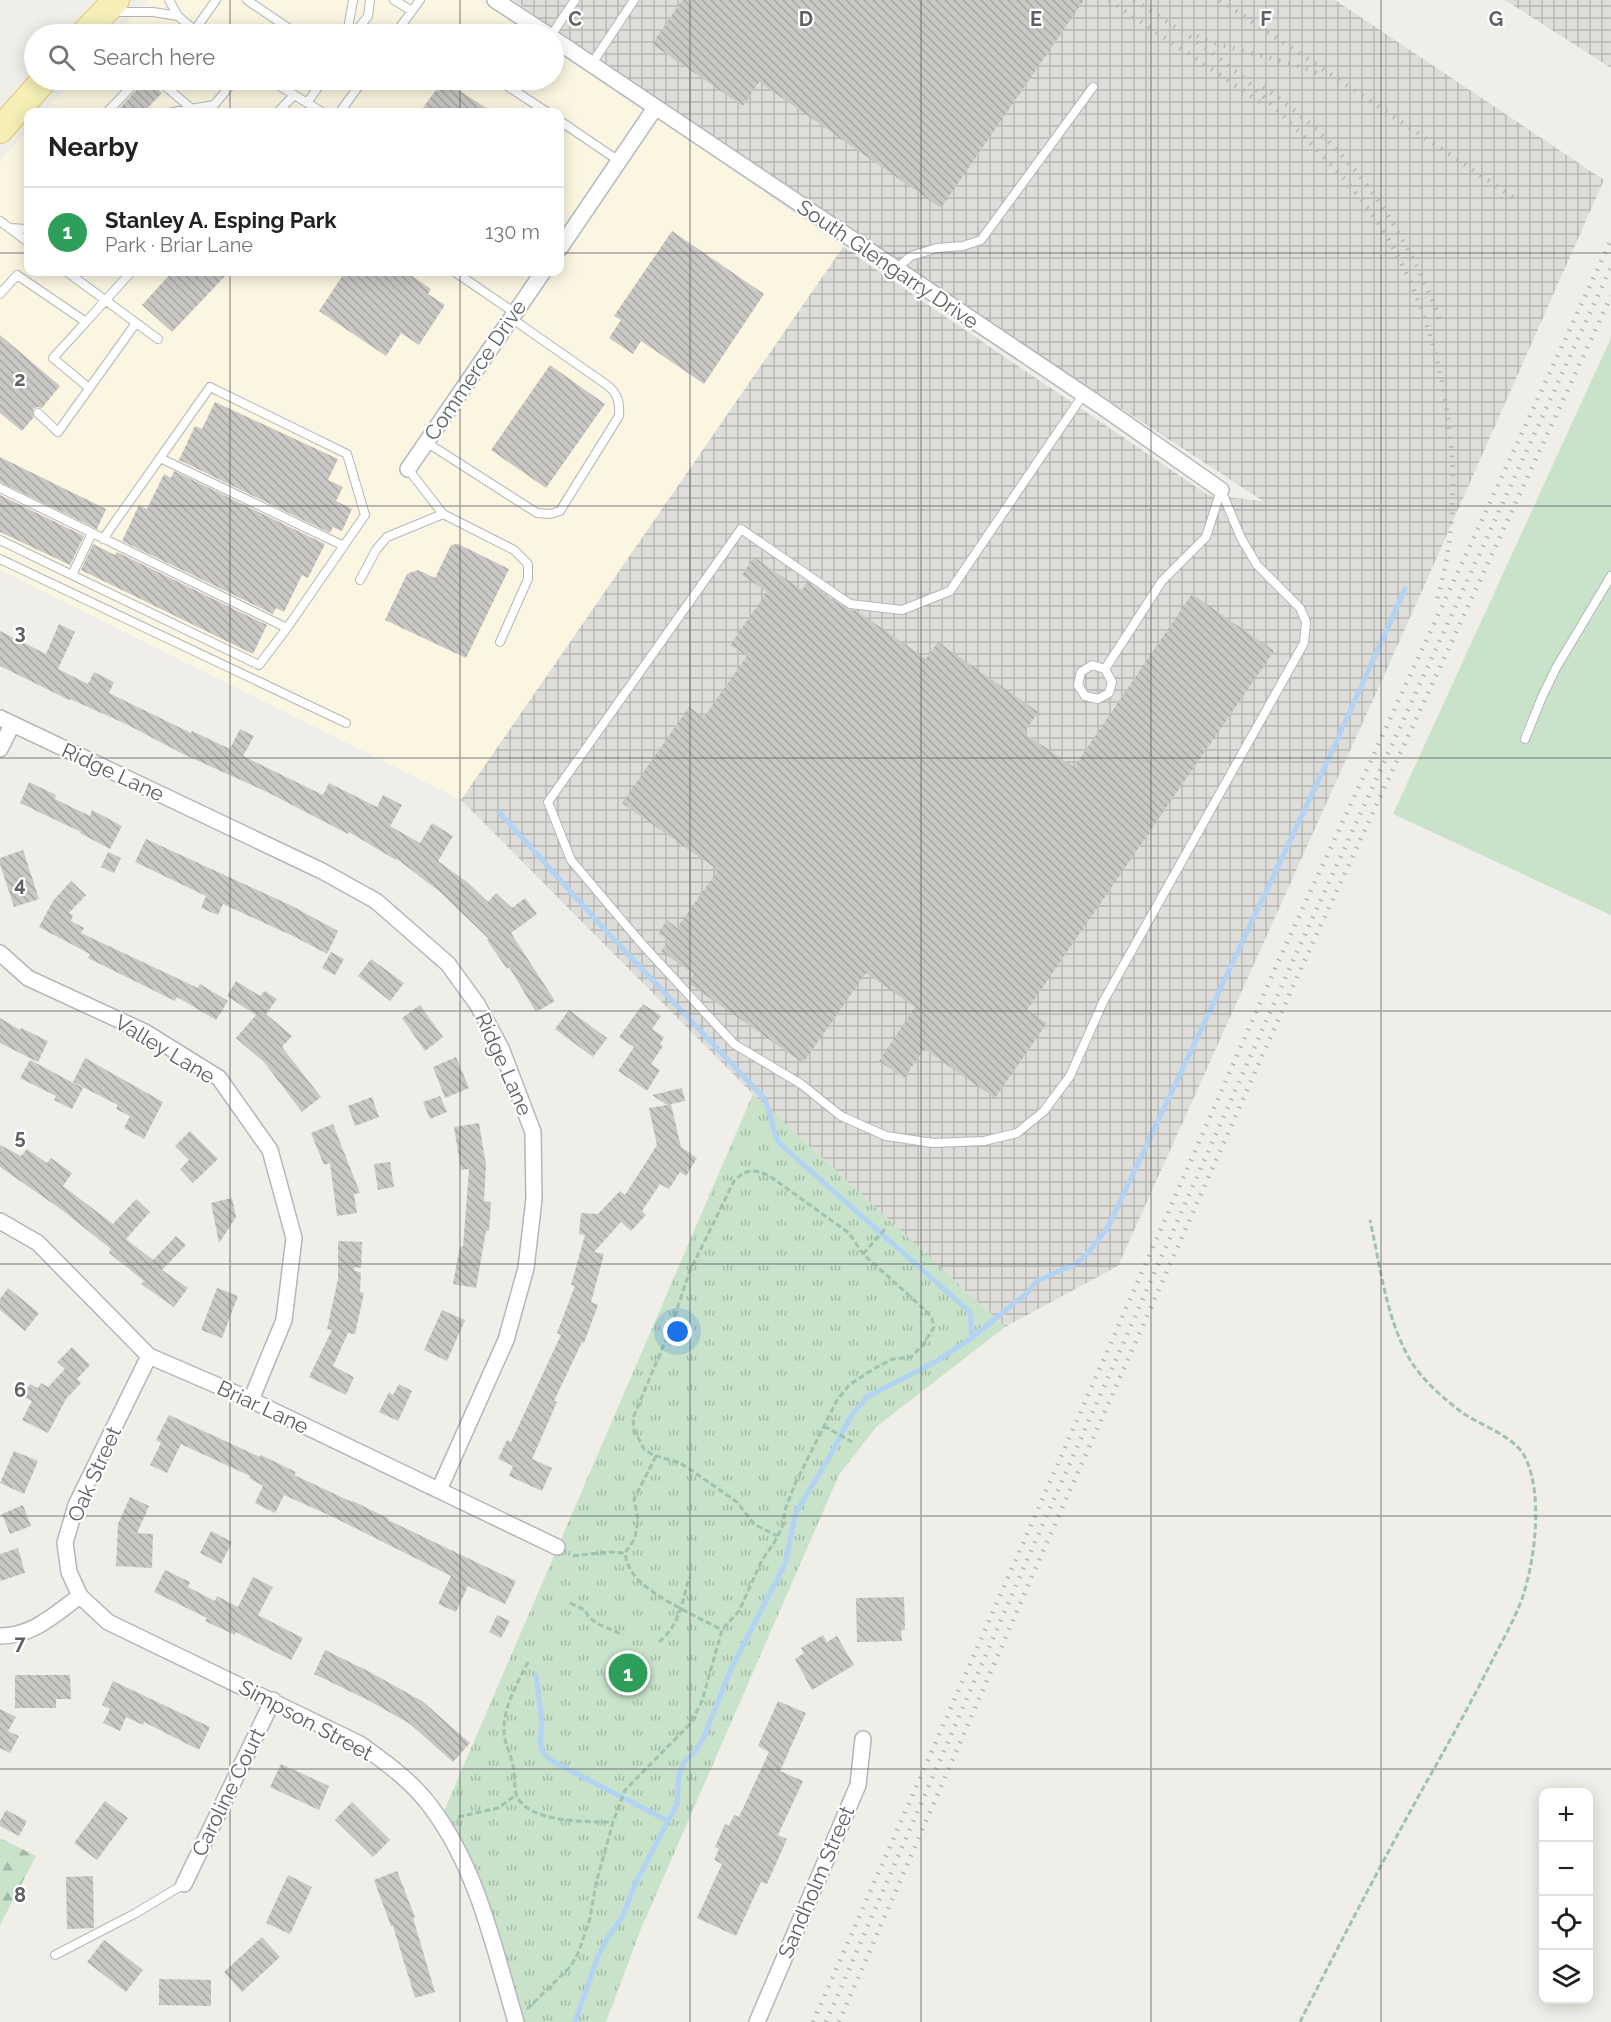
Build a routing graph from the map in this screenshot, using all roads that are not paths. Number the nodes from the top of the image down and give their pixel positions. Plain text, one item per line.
1 (169, 0) edge
2 (216, 0) edge
3 (247, 0) edge
4 (352, 0) edge
5 (370, 0) edge
6 (394, 0) edge
7 (420, 0) edge
8 (575, 0) edge
9 (634, 0) edge
10 (504, 2) edge
11 (110, 6) edge
12 (412, 11) junction
13 (178, 16) junction
14 (93, 24) edge
15 (186, 24) edge
16 (201, 24) edge
17 (282, 24) edge
18 (348, 24) edge
19 (362, 24) edge
20 (402, 24) edge
21 (534, 24) edge
22 (559, 24) edge
23 (564, 46) edge
24 (591, 65) junction
25 (1093, 87) dead end
26 (35, 90) edge
27 (128, 90) edge
28 (170, 90) edge
29 (227, 90) edge
30 (287, 90) edge
31 (316, 90) edge
32 (356, 90) edge
33 (514, 90) edge
34 (294, 95) junction
35 (308, 103) junction
36 (111, 108) edge
37 (191, 108) edge
38 (198, 108) edge
39 (282, 108) edge
40 (316, 108) edge
41 (343, 108) edge
42 (541, 108) edge
43 (655, 108) junction
44 (564, 124) edge
45 (0, 130) edge
46 (618, 161) junction
47 (0, 221) edge
48 (9, 228) junction
49 (24, 229) edge
50 (24, 239) edge
51 (564, 242) edge
52 (896, 269) junction
53 (73, 276) edge
54 (127, 276) edge
55 (460, 276) edge
56 (540, 276) edge
57 (0, 294) edge
58 (106, 299) junction
59 (513, 316) junction
60 (86, 322) junction
61 (136, 323) junction
62 (159, 339) dead end
63 (89, 388) junction
64 (1083, 394) junction
65 (38, 413) dead end
66 (426, 442) junction
67 (160, 458) junction
68 (408, 470) joint
69 (0, 488) edge
70 (1221, 490) junction
71 (443, 514) junction
72 (92, 533) junction
73 (103, 539) junction
74 (0, 540) edge
75 (344, 546) junction
76 (0, 559) edge
77 (72, 575) junction
78 (1611, 576) edge
79 (360, 580) dead end
80 (287, 628) junction
81 (500, 642) dead end
82 (1105, 669) junction
83 (6, 721) edge
84 (346, 723) dead end
85 (1525, 739) dead end
86 (0, 749) edge
87 (0, 953) edge
88 (0, 1221) edge
89 (149, 1356) junction
90 (251, 1400) junction
91 (439, 1490) junction
92 (557, 1547) dead end
93 (80, 1596) junction
94 (0, 1636) edge
95 (273, 1700) junction
96 (863, 1739) dead end
97 (184, 1884) joint
98 (55, 1955) dead end
99 (515, 2018) edge
100 (756, 2022) edge

1 - 13 lane
2 - 16 lane
3 - 17 lane
4 - 18 lane
5 - 19 lane
6 - 12 lane
7 - 12 lane
8 - 22 lane
9 - 24 lane
10 - 21 street
11 - 13 lane
11 - 14 main road
12 - 20 lane
13 - 15 lane
23 - 24 street, South Glengarry Drive
24 - 43 street, South Glengarry Drive
25 - 52 lane
26 - 45 main road
27 - 36 lane
28 - 37 lane
29 - 38 lane
30 - 34 lane
31 - 35 lane
32 - 41 lane
33 - 42 lane
34 - 35 lane
34 - 39 lane
35 - 40 lane
43 - 46 street
43 - 52 street, South Glengarry Drive
44 - 46 lane
46 - 51 street
47 - 48 lane
48 - 49 lane
48 - 50 lane
52 - 64 street, South Glengarry Drive
53 - 58 lane
54 - 58 lane
55 - 59 lane
56 - 59 street, Commerce Drive
57 - 60 lane
58 - 60 lane
58 - 61 lane
59 - 66 street, Commerce Drive
59 - 66 lane
60 - 63 lane
61 - 62 lane
61 - 63 lane
63 - 65 lane
64 - 70 street, South Glengarry Drive
64 - 70 lane
66 - 68 street, Commerce Drive
67 - 73 lane
67 - 75 lane
67 - 75 lane
68 - 71 lane
69 - 72 lane
70 - 82 lane
71 - 79 lane
71 - 81 lane
72 - 73 lane
72 - 77 lane
73 - 80 lane
74 - 77 lane
75 - 80 lane
76 - 84 lane
77 - 80 lane
78 - 85 lane
82 - 82 lane
83 - 86 street
83 - 91 street, Ridge Lane
87 - 90 street, Valley Lane
88 - 89 street, Briar Lane
89 - 90 street, Briar Lane
89 - 93 street, Oak Street
90 - 91 street, Briar Lane
91 - 92 street, Briar Lane
93 - 94 street
93 - 95 street, Simpson Street
95 - 97 street, Caroline Court
95 - 99 street, Simpson Street
96 - 100 street, Sandholm Street
97 - 98 lane

